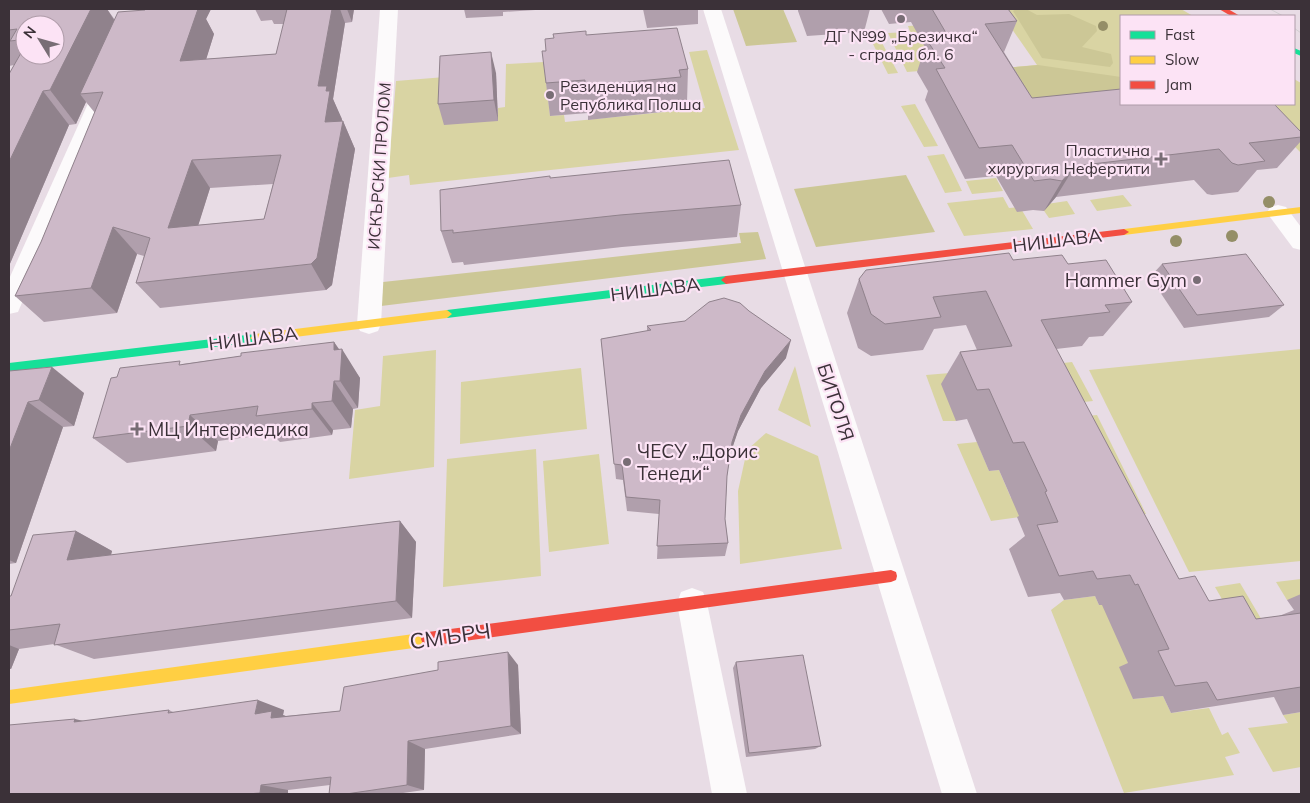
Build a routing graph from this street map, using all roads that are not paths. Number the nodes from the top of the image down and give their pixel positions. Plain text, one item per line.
1 (389, 9) edge
2 (712, 9) edge
3 (1223, 9) edge
4 (1234, 15) edge
5 (117, 60) edge
6 (1301, 210) edge
7 (1278, 213) junction
8 (1301, 242) edge
9 (795, 273) junction
10 (9, 305) edge
11 (369, 324) junction
12 (9, 368) edge
13 (891, 576) junction
14 (692, 603) junction
15 (9, 697) edge
16 (730, 794) edge
17 (960, 794) edge

1 - 11 street, ИСКЪРСКИ ПРОЛОМ
2 - 9 street, БИТОЛЯ
3 - 4 street
5 - 10 street
6 - 7 street, НИШАВА
7 - 8 street
7 - 9 street, НИШАВА
9 - 11 street, НИШАВА
9 - 13 street, БИТОЛЯ
11 - 12 street, НИШАВА
13 - 14 street, СМЪРЧ
13 - 17 street, БИТОЛЯ
14 - 15 street, СМЪРЧ
14 - 16 street

